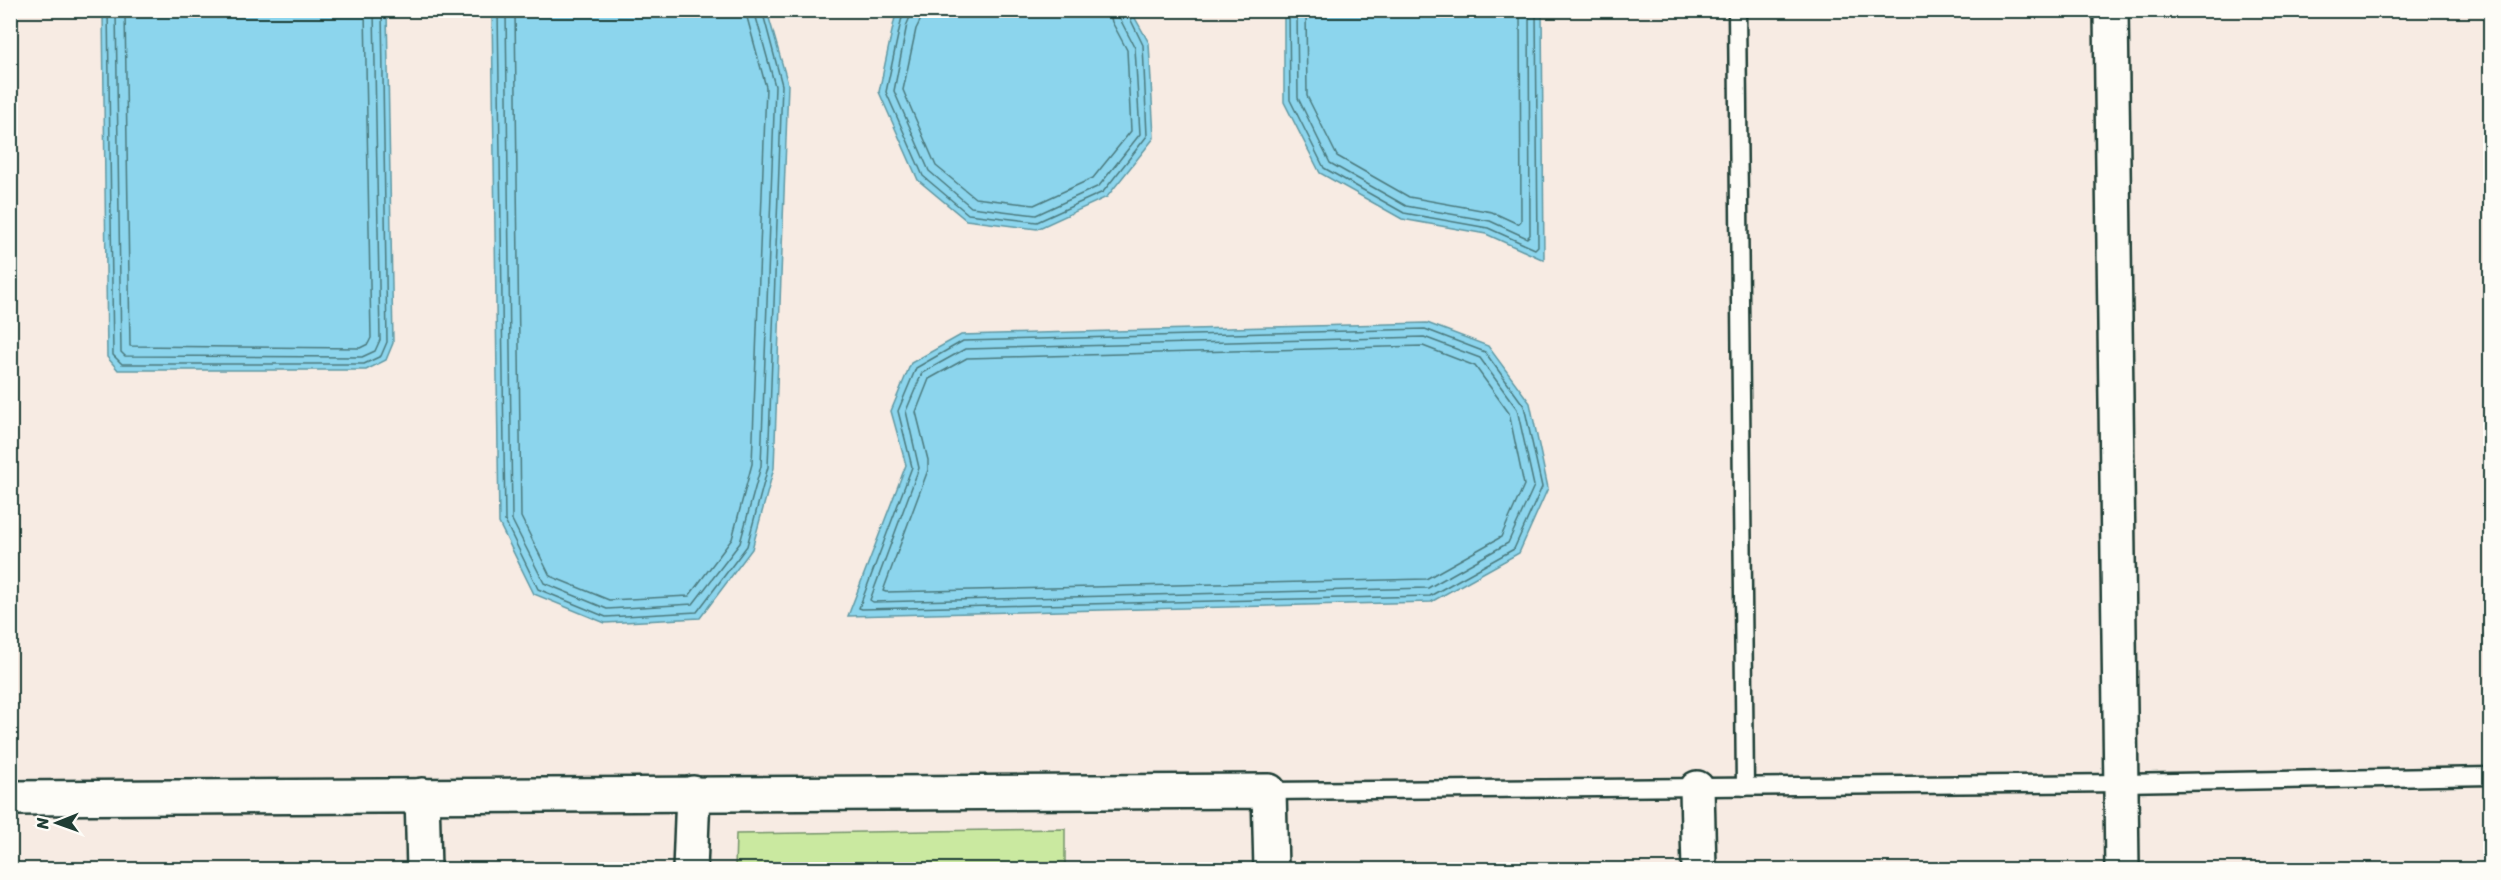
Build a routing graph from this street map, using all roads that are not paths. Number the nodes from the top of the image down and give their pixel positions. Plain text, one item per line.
1 (1737, 10) edge
2 (2111, 10) edge
3 (2490, 776) edge
4 (2122, 783) junction
5 (1697, 788) junction
6 (1744, 788) junction
7 (1269, 791) junction
8 (693, 793) junction
9 (422, 795) junction
10 (10, 798) edge
11 (424, 870) edge
12 (690, 870) edge
13 (1271, 870) edge
14 (1699, 870) edge
15 (2122, 870) edge

1 - 6 lane
2 - 4 street
3 - 4 lane
4 - 6 lane
4 - 15 street
5 - 6 lane
5 - 7 lane
5 - 14 street
7 - 8 street
7 - 13 street
8 - 9 street
8 - 12 street
9 - 10 street
9 - 11 street

